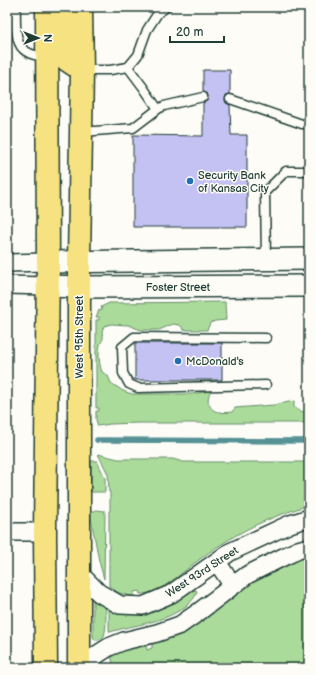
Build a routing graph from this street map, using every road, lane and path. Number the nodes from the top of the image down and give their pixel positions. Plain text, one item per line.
1 (16, 7) edge
2 (47, 7) edge
3 (60, 7) edge
4 (81, 7) edge
5 (167, 7) edge
6 (47, 57) junction
7 (128, 67) junction
8 (82, 70) junction
9 (203, 97) dead end
10 (230, 99) dead end
11 (158, 109) junction
12 (309, 124) edge
13 (80, 133) junction
14 (309, 171) edge
15 (266, 259) junction
16 (309, 259) edge
17 (79, 261) junction
18 (48, 262) junction
19 (7, 263) edge
20 (7, 285) edge
21 (47, 286) junction
22 (309, 286) edge
23 (79, 287) junction
24 (266, 338) dead end
25 (266, 385) dead end
26 (309, 518) edge
27 (7, 532) edge
28 (45, 532) junction
29 (309, 547) edge
30 (216, 562) junction
31 (79, 573) junction
32 (233, 586) junction
33 (46, 668) edge
34 (81, 668) edge

1 - 6 lane
2 - 6 main road
3 - 8 main road
4 - 8 main road, West 95th Street
5 - 7 lane
6 - 18 main road
7 - 8 lane
7 - 11 lane
8 - 13 main road, West 95th Street
9 - 11 lane
10 - 12 lane
11 - 13 lane
13 - 17 main road, West 95th Street
14 - 15 lane
15 - 16 street
15 - 17 street
17 - 18 street
17 - 23 main road, West 95th Street
18 - 19 street
18 - 21 main road
20 - 21 street
21 - 23 street, Foster Street
21 - 28 main road
22 - 23 street, Foster Street
23 - 31 main road, West 95th Street
24 - 25 lane
26 - 30 street, West 93rd Street
27 - 28 street
28 - 33 main road
29 - 32 street
30 - 31 street, West 93rd Street
30 - 32 street
31 - 34 main road, West 95th Street
32 - 34 street

